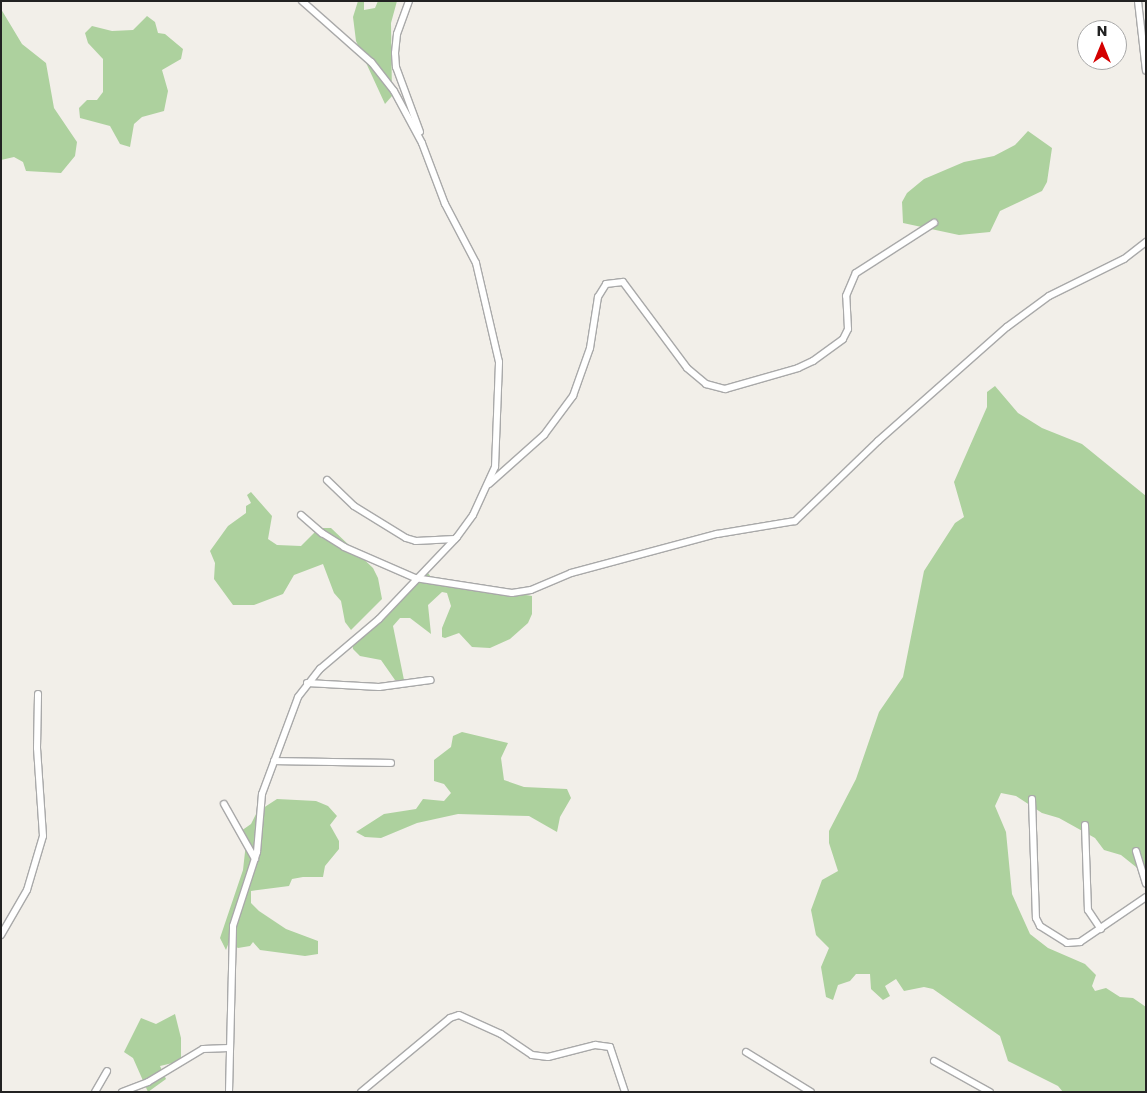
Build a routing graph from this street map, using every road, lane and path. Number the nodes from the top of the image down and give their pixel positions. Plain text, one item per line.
1 (302, 1) edge
2 (409, 1) edge
3 (1138, 1) edge
4 (1146, 72) edge
5 (422, 143) junction
6 (934, 224) dead end
7 (1146, 242) edge
8 (327, 480) dead end
9 (488, 485) junction
10 (301, 515) dead end
11 (455, 539) junction
12 (414, 578) junction
13 (431, 680) dead end
14 (307, 683) junction
15 (38, 694) dead end
16 (274, 761) junction
17 (391, 763) dead end
18 (1032, 799) dead end
19 (224, 804) dead end
20 (1084, 825) dead end
21 (1136, 851) dead end
22 (254, 859) junction
23 (1146, 883) edge
24 (1146, 896) edge
25 (1101, 929) junction
26 (1, 934) edge
27 (228, 1048) junction
28 (746, 1052) dead end
29 (934, 1062) dead end
30 (107, 1071) dead end
31 (95, 1092) edge
32 (122, 1092) edge
33 (229, 1092) edge
34 (361, 1092) edge
35 (625, 1092) edge
36 (811, 1092) edge
37 (990, 1092) edge

1 - 5 street
2 - 5 street
3 - 4 street
5 - 9 street
6 - 9 street
7 - 12 street
8 - 11 street
9 - 11 street
10 - 12 street
11 - 12 street
12 - 14 street
13 - 14 street
14 - 16 street
15 - 26 street
16 - 17 street
16 - 22 street
18 - 25 street
19 - 22 street
20 - 25 street
21 - 23 street
22 - 27 street
24 - 25 street
27 - 32 street
27 - 33 street
28 - 36 street
29 - 37 street
30 - 31 street
34 - 35 street

